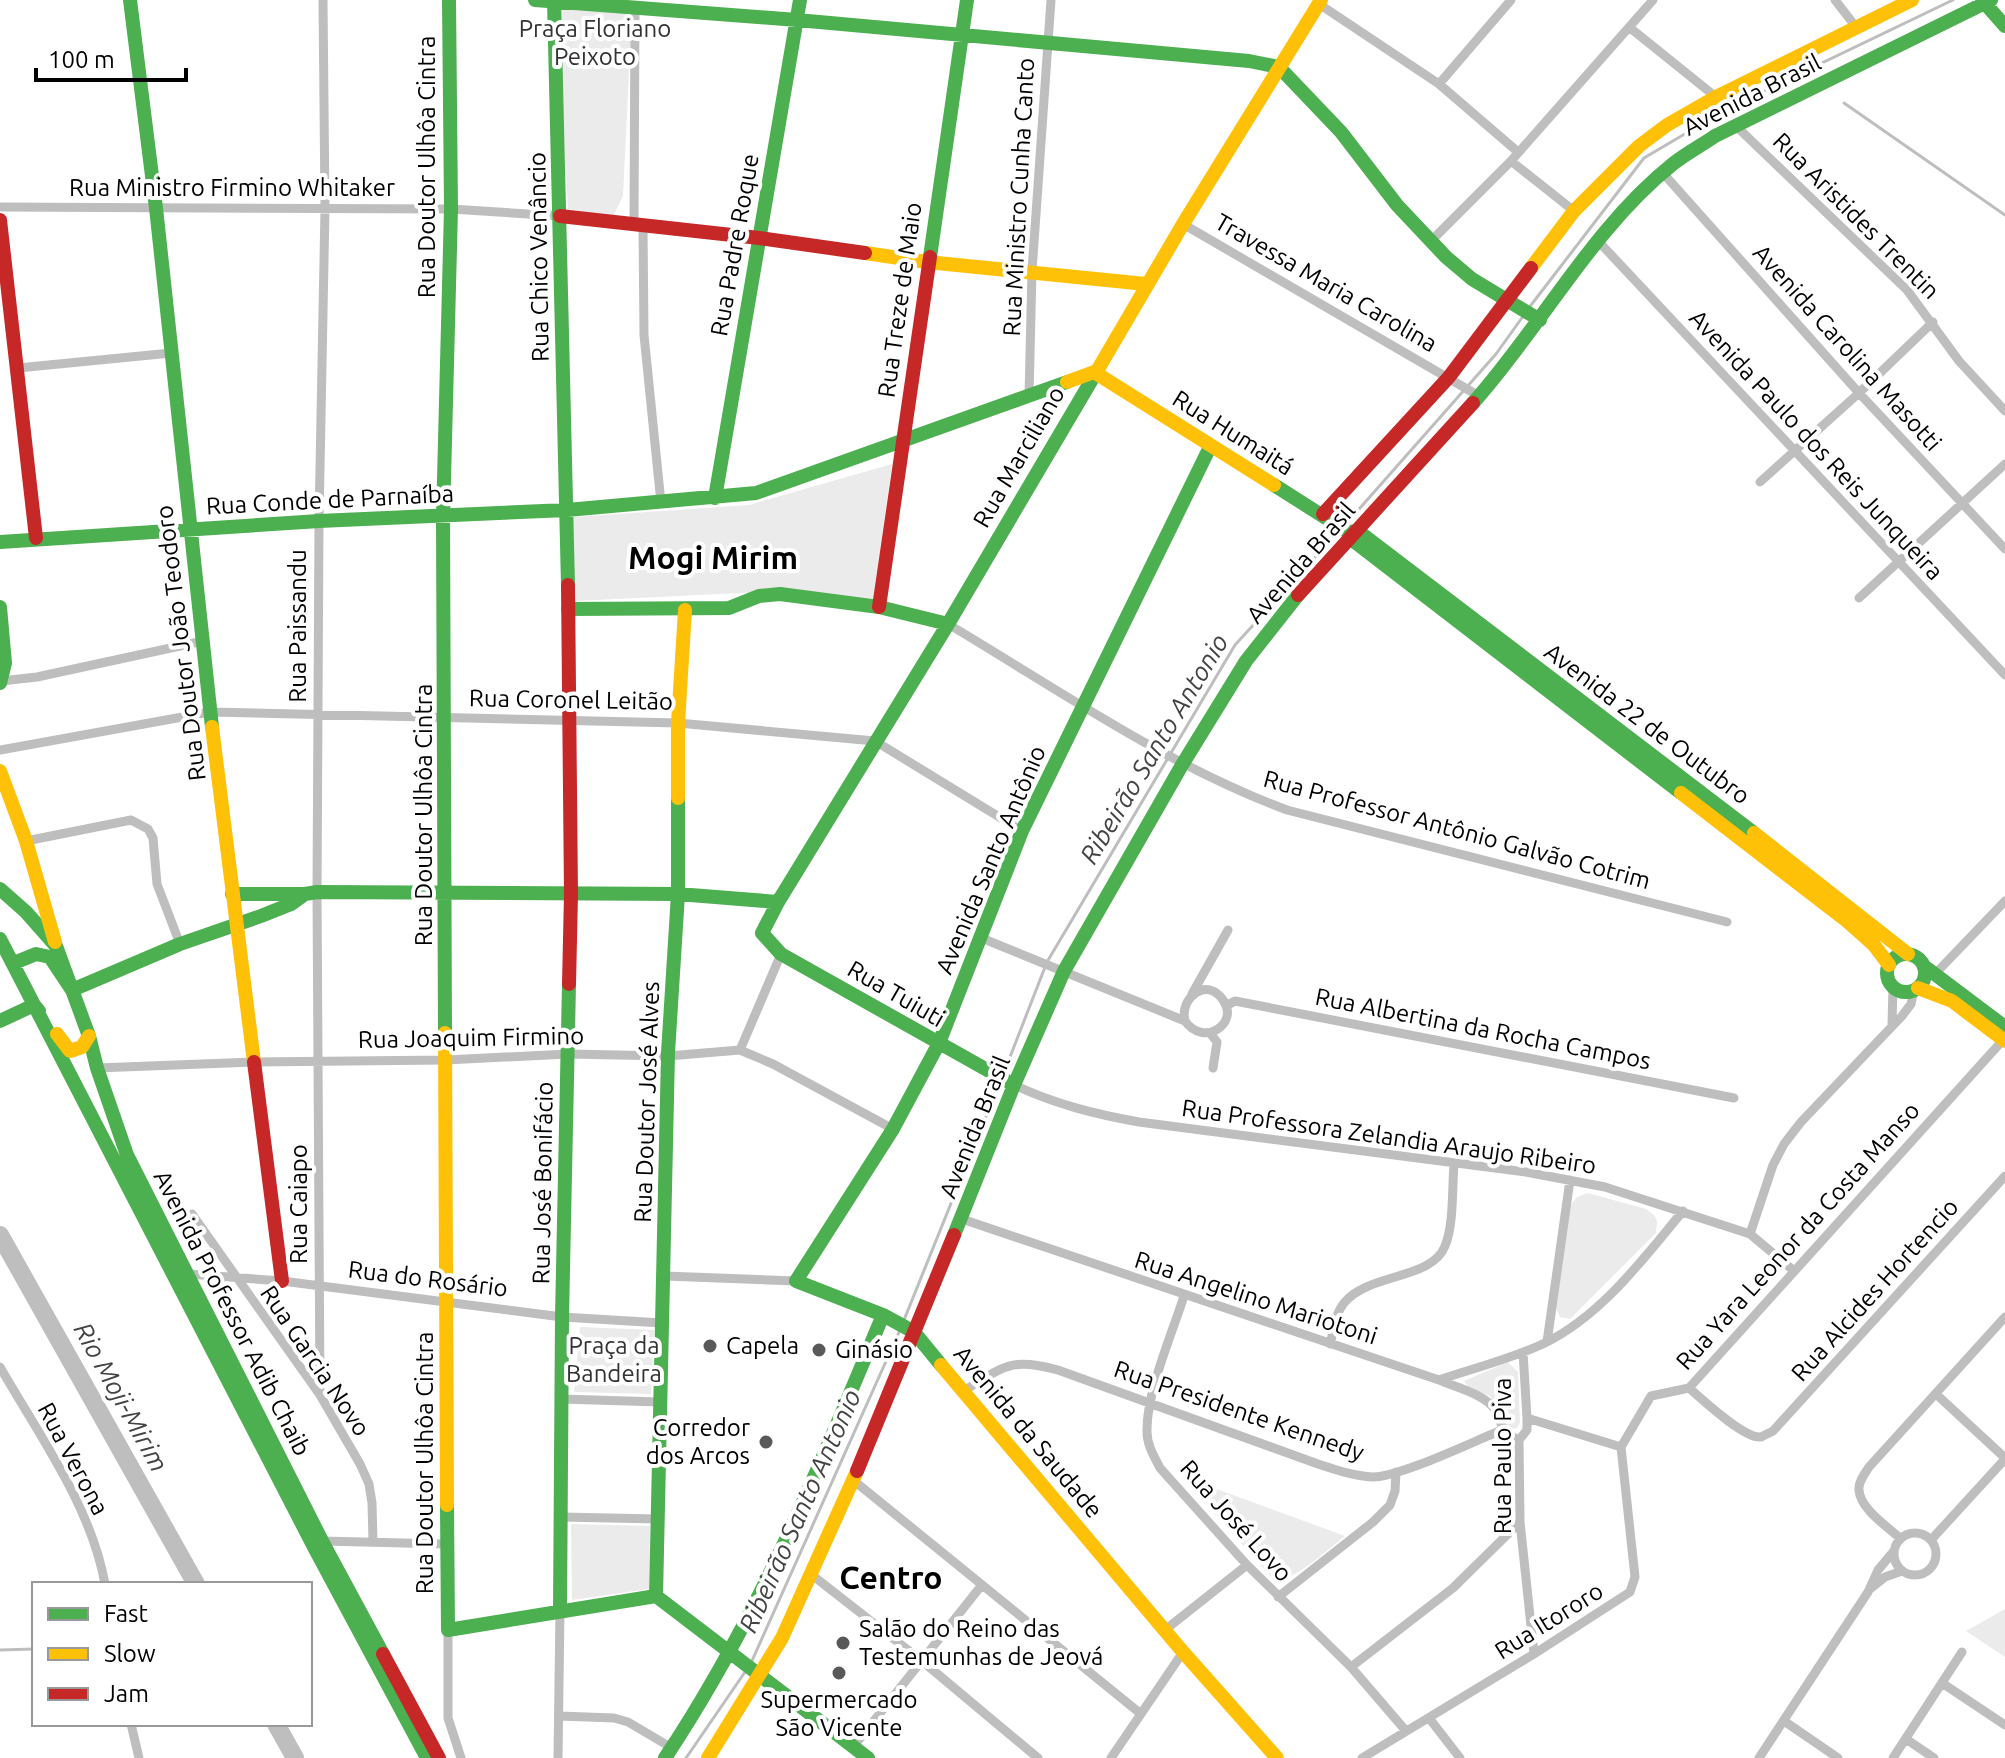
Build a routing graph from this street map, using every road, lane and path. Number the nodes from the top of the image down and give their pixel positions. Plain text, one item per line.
1 (130, 0) edge
2 (323, 0) edge
3 (449, 0) edge
4 (535, 0) edge
5 (800, 0) edge
6 (967, 0) edge
7 (1051, 0) edge
8 (1511, 0) edge
9 (1653, 0) edge
10 (1835, 0) edge
11 (1912, 0) edge
12 (554, 1) edge
13 (1321, 1) edge
14 (1985, 1) edge
15 (635, 7) junction
16 (797, 20) junction
17 (2005, 26) edge
18 (1629, 27) junction
19 (1856, 27) junction
20 (962, 35) junction
21 (1047, 43) junction
22 (1279, 67) junction
23 (1439, 84) junction
24 (1716, 97) junction
25 (1736, 126) junction
26 (1518, 152) junction
27 (1511, 161) junction
28 (1662, 172) junction
29 (0, 207) edge
30 (156, 208) junction
31 (325, 208) junction
32 (451, 209) junction
33 (1574, 211) junction
34 (560, 216) junction
35 (0, 220) edge
36 (639, 224) junction
37 (1183, 224) junction
38 (759, 238) junction
39 (1430, 242) junction
40 (1599, 242) junction
41 (927, 262) junction
42 (1032, 271) junction
43 (1146, 284) junction
44 (1512, 303) junction
45 (1536, 318) junction
46 (1933, 322) junction
47 (171, 353) junction
48 (18, 368) junction
49 (1094, 372) junction
50 (1454, 380) junction
51 (1859, 393) junction
52 (1476, 394) junction
53 (1029, 396) junction
54 (2005, 411) edge
55 (903, 442) junction
56 (1210, 447) junction
57 (1796, 451) junction
58 (2005, 464) edge
59 (1760, 482) dead end
60 (715, 498) junction
61 (661, 503) junction
62 (1962, 503) junction
63 (567, 510) junction
64 (443, 518) junction
65 (1328, 518) junction
66 (319, 521) junction
67 (189, 529) junction
68 (1351, 533) junction
69 (36, 538) junction
70 (0, 542) edge
71 (2005, 549) edge
72 (1898, 563) junction
73 (1859, 598) dead end
74 (879, 607) junction
75 (568, 609) junction
76 (685, 610) junction
77 (1, 616) edge
78 (948, 624) junction
79 (203, 641) junction
80 (2005, 675) edge
81 (0, 682) edge
82 (1083, 705) junction
83 (210, 712) junction
84 (318, 715) junction
85 (446, 717) junction
86 (570, 720) junction
87 (678, 723) junction
88 (875, 741) junction
89 (0, 750) edge
90 (1178, 763) junction
91 (0, 771) edge
92 (1022, 831) junction
93 (26, 841) junction
94 (0, 889) edge
95 (446, 892) junction
96 (311, 893) junction
97 (232, 894) junction
98 (571, 894) junction
99 (678, 894) junction
100 (2005, 901) edge
101 (778, 902) junction
102 (1727, 922) dead end
103 (236, 925) junction
104 (1228, 930) dead end
105 (762, 933) joint
106 (979, 937) junction
107 (0, 939) edge
108 (180, 944) junction
109 (56, 946) junction
110 (781, 954) junction
111 (1908, 954) junction
112 (14, 963) junction
113 (1889, 965) junction
114 (1059, 968) junction
115 (1930, 970) junction
116 (1893, 986) junction
117 (1916, 989) junction
118 (72, 990) junction
119 (1192, 994) junction
120 (34, 1005) junction
121 (1226, 1006) junction
122 (0, 1021) edge
123 (1185, 1021) junction
124 (1892, 1025) junction
125 (1210, 1033) junction
126 (89, 1036) junction
127 (2004, 1036) edge
128 (939, 1043) junction
129 (740, 1050) junction
130 (70, 1051) junction
131 (568, 1054) junction
132 (668, 1056) junction
133 (446, 1060) junction
134 (318, 1061) junction
135 (254, 1062) junction
136 (97, 1068) junction
137 (1213, 1068) dead end
138 (1010, 1083) junction
139 (1734, 1098) dead end
140 (893, 1129) junction
141 (1454, 1164) junction
142 (2005, 1176) edge
143 (1570, 1180) junction
144 (1683, 1211) junction
145 (192, 1214) dead end
146 (962, 1219) junction
147 (1750, 1234) junction
148 (1793, 1270) junction
149 (188, 1274) junction
150 (665, 1276) junction
151 (235, 1278) junction
152 (282, 1281) junction
153 (796, 1281) junction
154 (319, 1285) junction
155 (1184, 1296) junction
156 (447, 1302) junction
157 (562, 1317) junction
158 (887, 1317) junction
159 (2005, 1317) edge
160 (662, 1323) junction
161 (910, 1329) junction
162 (1547, 1342) junction
163 (1330, 1344) junction
164 (1523, 1352) junction
165 (0, 1367) edge
166 (1439, 1380) junction
167 (1689, 1388) junction
168 (965, 1390) junction
169 (1936, 1394) junction
170 (320, 1395) junction
171 (561, 1399) junction
172 (660, 1402) junction
173 (1150, 1404) junction
174 (1527, 1418) junction
175 (1502, 1430) junction
176 (1519, 1440) junction
177 (1621, 1447) junction
178 (2005, 1459) edge
179 (1396, 1472) junction
180 (853, 1480) junction
181 (561, 1517) junction
182 (658, 1519) junction
183 (1520, 1522) junction
184 (1901, 1539) junction
185 (1931, 1540) junction
186 (322, 1541) junction
187 (373, 1541) junction
188 (445, 1544) junction
189 (1894, 1551) junction
190 (1247, 1565) junction
191 (1902, 1571) junction
192 (812, 1575) junction
193 (105, 1582) edge
194 (981, 1586) junction
195 (1868, 1592) junction
196 (656, 1596) junction
197 (1278, 1597) junction
198 (560, 1610) junction
199 (448, 1630) junction
200 (1165, 1630) junction
201 (1183, 1652) junction
202 (1962, 1652) dead end
203 (1534, 1654) junction
204 (734, 1656) junction
205 (922, 1661) junction
206 (1351, 1667) junction
207 (758, 1674) junction
208 (1942, 1683) junction
209 (1141, 1714) junction
210 (559, 1716) junction
211 (1429, 1718) junction
212 (1784, 1721) junction
213 (2005, 1725) edge
214 (131, 1726) edge
215 (1406, 1731) junction
216 (1906, 1739) junction
217 (854, 1746) junction
218 (669, 1753) edge
219 (139, 1758) edge
220 (427, 1758) edge
221 (439, 1758) edge
222 (461, 1758) edge
223 (558, 1758) edge
224 (708, 1758) edge
225 (868, 1758) edge
226 (1038, 1758) edge
227 (1111, 1758) edge
228 (1277, 1758) edge
229 (1362, 1758) edge
230 (1460, 1758) edge
231 (1759, 1758) edge
232 (1838, 1758) edge
233 (1893, 1758) edge
234 (1934, 1758) edge

1 - 30 street, Rua Doutor João Teodoro
2 - 31 street, Rua Paissandu
3 - 32 street, Rua Doutor Ulhôa Cintra
4 - 12 street
5 - 16 street, Rua Padre Roque
6 - 20 street, Rua Treze de Maio
7 - 21 street, Rua Ministro Cunha Canto
8 - 23 street
9 - 18 street
10 - 19 street
11 - 19 street, Avenida Brasil
12 - 15 street
12 - 34 street, Rua Chico Venâncio
13 - 22 street, Rua Marciliano
13 - 23 street
14 - 17 street
14 - 25 street, Avenida Brasil
15 - 16 street
15 - 36 street
16 - 20 street
16 - 38 street, Rua Padre Roque
18 - 24 street
18 - 26 street
19 - 24 street, Avenida Brasil
20 - 21 street
20 - 41 street, Rua Treze de Maio
21 - 22 street
21 - 42 street, Rua Ministro Cunha Canto
22 - 37 street, Rua Marciliano
22 - 39 street
23 - 26 street
24 - 33 street, Avenida Brasil
25 - 28 street, Avenida Brasil
25 - 46 street, Rua Aristides Trentin
26 - 27 street
27 - 33 street
27 - 39 street
28 - 40 street, Avenida Brasil
28 - 51 street, Avenida Carolina Masotti
29 - 30 street, Rua Ministro Firmino Whitaker
30 - 31 street, Rua Ministro Firmino Whitaker
30 - 47 street, Rua Doutor João Teodoro
31 - 32 street, Rua Ministro Firmino Whitaker
31 - 66 street, Rua Paissandu
32 - 34 street, Rua Ministro Firmino Whitaker
32 - 64 street, Rua Doutor Ulhôa Cintra
33 - 44 street, Avenida Brasil
34 - 36 street
34 - 63 street, Rua Chico Venâncio
35 - 48 street
36 - 38 street
36 - 61 street
37 - 43 street, Rua Marciliano
37 - 50 street, Travessa Maria Carolina
38 - 41 street
38 - 60 street, Rua Padre Roque
39 - 44 street
40 - 45 street, Avenida Brasil
40 - 57 street, Avenida Paulo dos Reis Junqueira
41 - 42 street
41 - 55 street, Rua Treze de Maio
42 - 43 street
42 - 53 street, Rua Ministro Cunha Canto
43 - 49 street, Rua Marciliano
44 - 45 street
44 - 50 street, Avenida Brasil
45 - 52 street, Avenida Brasil
46 - 51 street
46 - 54 street, Rua Aristides Trentin
47 - 48 street
47 - 67 street, Rua Doutor João Teodoro
48 - 69 street
49 - 53 street, Rua Conde de Parnaíba
49 - 56 street, Rua Humaitá
49 - 78 street, Rua Marciliano
50 - 52 street, Travessa Maria Carolina
50 - 65 street, Avenida Brasil
51 - 57 street
51 - 62 street, Avenida Carolina Masotti
52 - 68 street, Avenida Brasil
53 - 55 street, Rua Conde de Parnaíba
55 - 60 street, Rua Conde de Parnaíba
55 - 74 street, Rua Treze de Maio
56 - 65 street, Rua Humaitá
56 - 82 street, Avenida Santo Antônio
57 - 59 street
57 - 72 street, Avenida Paulo dos Reis Junqueira
58 - 62 street
60 - 61 street, Rua Conde de Parnaíba
61 - 63 street, Rua Conde de Parnaíba
62 - 71 street, Avenida Carolina Masotti
62 - 72 street
63 - 64 street, Rua Conde de Parnaíba
63 - 75 street, Rua Chico Venâncio
64 - 66 street, Rua Conde de Parnaíba
64 - 85 street, Rua Doutor Ulhôa Cintra
65 - 68 street, Rua Humaitá
66 - 67 street, Rua Conde de Parnaíba
66 - 84 street, Rua Paissandu
67 - 69 street, Rua Conde de Parnaíba
67 - 79 street, Rua Doutor João Teodoro
68 - 90 street, Avenida Brasil
68 - 111 street, Avenida 22 de Outubro
68 - 113 street, Avenida 22 de Outubro
69 - 70 street, Rua Conde de Parnaíba
72 - 73 street
72 - 80 street, Avenida Paulo dos Reis Junqueira
74 - 76 street
74 - 78 street
75 - 76 street
75 - 86 street, Rua José Bonifácio
76 - 87 street, Rua Doutor José Alves
77 - 81 street
78 - 82 street, Rua Professor Antônio Galvão Cotrim
78 - 88 street, Rua Marciliano
79 - 81 street
79 - 83 street, Rua Doutor João Teodoro
82 - 90 street, Rua Professor Antônio Galvão Cotrim
82 - 92 street, Avenida Santo Antônio
83 - 84 street, Rua Coronel Leitão
83 - 89 street, Rua Coronel Leitão
83 - 97 street, Rua Doutor João Teodoro
84 - 85 street, Rua Coronel Leitão
84 - 96 street, Rua Paissandu
85 - 86 street, Rua Coronel Leitão
85 - 95 street, Rua Doutor Ulhôa Cintra
86 - 87 street, Rua Coronel Leitão
86 - 98 street, Rua José Bonifácio
87 - 88 street, Rua Coronel Leitão
87 - 99 street, Rua Doutor José Alves
88 - 92 street, Rua Coronel Leitão
88 - 101 street, Rua Marciliano
90 - 102 street, Rua Professor Antônio Galvão Cotrim
90 - 114 street, Avenida Brasil
91 - 93 street
92 - 106 street, Avenida Santo Antônio
93 - 108 street
93 - 109 street
94 - 109 street, Avenida Professor Adib Chaib
95 - 96 street
95 - 98 street
95 - 133 street, Rua Doutor Ulhôa Cintra
96 - 97 street
96 - 103 street
96 - 134 street, Rua Paissandu
97 - 103 street, Rua Doutor João Teodoro
98 - 99 street
98 - 131 street, Rua José Bonifácio
99 - 101 street
99 - 132 street, Rua Doutor José Alves
100 - 115 street
101 - 105 street, Rua Marciliano
103 - 108 street
103 - 135 street, Rua Doutor João Teodoro
104 - 119 street
105 - 110 street, Rua Tuiuti
106 - 114 street
106 - 128 street, Avenida Santo Antônio
107 - 112 street, Avenida Professor Adib Chaib
108 - 118 street
109 - 118 street, Avenida Professor Adib Chaib
110 - 128 street, Rua Tuiuti
110 - 129 street
111 - 113 street
111 - 115 street
112 - 118 street
112 - 120 street, Avenida Professor Adib Chaib
113 - 116 street
114 - 123 street
114 - 138 street, Avenida Brasil
115 - 117 street
115 - 127 street
116 - 117 street
116 - 124 street
117 - 124 street
117 - 127 street
118 - 126 street, Avenida Professor Adib Chaib
119 - 121 street
119 - 123 street
120 - 122 street
120 - 130 street
120 - 220 street, Avenida Professor Adib Chaib
121 - 125 street
121 - 139 street, Rua Albertina da Rocha Campos
123 - 125 street
124 - 147 street
125 - 137 street
126 - 130 street
126 - 136 street, Avenida Professor Adib Chaib
127 - 148 street, Rua Yara Leonor da Costa Manso
128 - 138 street, Rua Tuiuti
128 - 140 street, Avenida Santo Antônio
129 - 132 street, Rua Joaquim Firmino
129 - 140 street
130 - 136 street
131 - 132 street, Rua Joaquim Firmino
131 - 133 street, Rua Joaquim Firmino
131 - 157 street, Rua José Bonifácio
132 - 150 street, Rua Doutor José Alves
133 - 134 street, Rua Joaquim Firmino
133 - 156 street, Rua Doutor Ulhôa Cintra
134 - 135 street, Rua Joaquim Firmino
134 - 154 street, Rua Caiapo
135 - 136 street, Rua Joaquim Firmino
135 - 152 street, Rua Doutor João Teodoro
136 - 149 street, Avenida Professor Adib Chaib
138 - 141 street, Rua Professora Zelandia Araujo Ribeiro
138 - 146 street, Avenida Brasil
140 - 153 street, Avenida Santo Antônio
141 - 143 street, Rua Professora Zelandia Araujo Ribeiro
141 - 163 street
142 - 167 street, Rua Alcides Hortencio
143 - 144 street, Rua Professora Zelandia Araujo Ribeiro
143 - 162 street
144 - 147 street, Rua Professora Zelandia Araujo Ribeiro
144 - 162 street
145 - 151 street, Rua Garcia Novo
146 - 155 street, Rua Angelino Mariotoni
146 - 161 street, Avenida Brasil
147 - 148 street, Rua Professora Zelandia Araujo Ribeiro
148 - 167 street, Rua Yara Leonor da Costa Manso
149 - 151 street, Rua do Rosário
149 - 186 street, Avenida Professor Adib Chaib
150 - 153 street, Avenida da Saudade
150 - 160 street, Rua Doutor José Alves
151 - 152 street, Rua do Rosário
151 - 170 street, Rua Garcia Novo
152 - 154 street, Rua do Rosário
153 - 158 street, Avenida da Saudade
154 - 156 street, Rua do Rosário
154 - 170 street, Rua Caiapo
155 - 163 street, Rua Angelino Mariotoni
155 - 173 street, Rua José Lovo
156 - 157 street, Rua do Rosário
156 - 188 street, Rua Doutor Ulhôa Cintra
157 - 160 street, Rua do Rosário
157 - 171 street, Rua José Bonifácio
158 - 161 street, Avenida da Saudade
158 - 204 street
159 - 169 street
160 - 172 street, Rua Doutor José Alves
161 - 168 street, Avenida da Saudade
161 - 180 street, Avenida Brasil
162 - 164 street
163 - 166 street, Rua Angelino Mariotoni
164 - 166 street
164 - 174 street, Rua Paulo Piva
165 - 193 street, Rua Verona
166 - 175 street, Rua Angelino Mariotoni
167 - 177 street, Rua Yara Leonor da Costa Manso
168 - 173 street, Rua Presidente Kennedy
168 - 200 street, Avenida da Saudade
169 - 178 street
169 - 184 street
170 - 187 street, Rua Garcia Novo
171 - 172 street
171 - 181 street, Rua José Bonifácio
172 - 182 street, Rua Doutor José Alves
173 - 179 street, Rua Presidente Kennedy
173 - 190 street, Rua José Lovo
174 - 176 street, Rua Paulo Piva
174 - 177 street
175 - 176 street, Rua Angelino Mariotoni
175 - 179 street, Rua Presidente Kennedy
176 - 183 street, Rua Paulo Piva
177 - 203 street, Rua Itororo
178 - 185 street
179 - 197 street
180 - 192 street, Avenida Brasil
180 - 194 street
181 - 182 street
181 - 198 street, Rua José Bonifácio
182 - 196 street, Rua Doutor José Alves
183 - 203 street, Rua Paulo Piva
183 - 206 street
184 - 185 street
184 - 189 street
185 - 191 street
186 - 187 street
186 - 221 street, Avenida Professor Adib Chaib
187 - 188 street
188 - 199 street, Rua Doutor Ulhôa Cintra
189 - 191 street
189 - 195 street
190 - 197 street, Rua José Lovo
190 - 200 street
191 - 195 street
192 - 205 street
192 - 207 street, Avenida Brasil
194 - 205 street
194 - 209 street
195 - 212 street
196 - 198 street
196 - 204 street
197 - 206 street, Rua José Lovo
198 - 199 street
198 - 210 street, Rua José Bonifácio
199 - 222 street
200 - 201 street, Avenida da Saudade
201 - 209 street
201 - 228 street, Avenida da Saudade
202 - 208 street
203 - 211 street, Rua Itororo
204 - 207 street
204 - 218 street
205 - 217 street
205 - 226 street
206 - 215 street, Rua José Lovo
207 - 217 street
207 - 224 street, Avenida Brasil
208 - 213 street
208 - 216 street
209 - 227 street
210 - 218 street
210 - 223 street, Rua José Bonifácio
211 - 215 street, Rua Itororo
211 - 230 street
212 - 231 street
212 - 232 street
214 - 219 street
215 - 229 street, Rua Itororo
216 - 233 street
216 - 234 street
217 - 225 street

